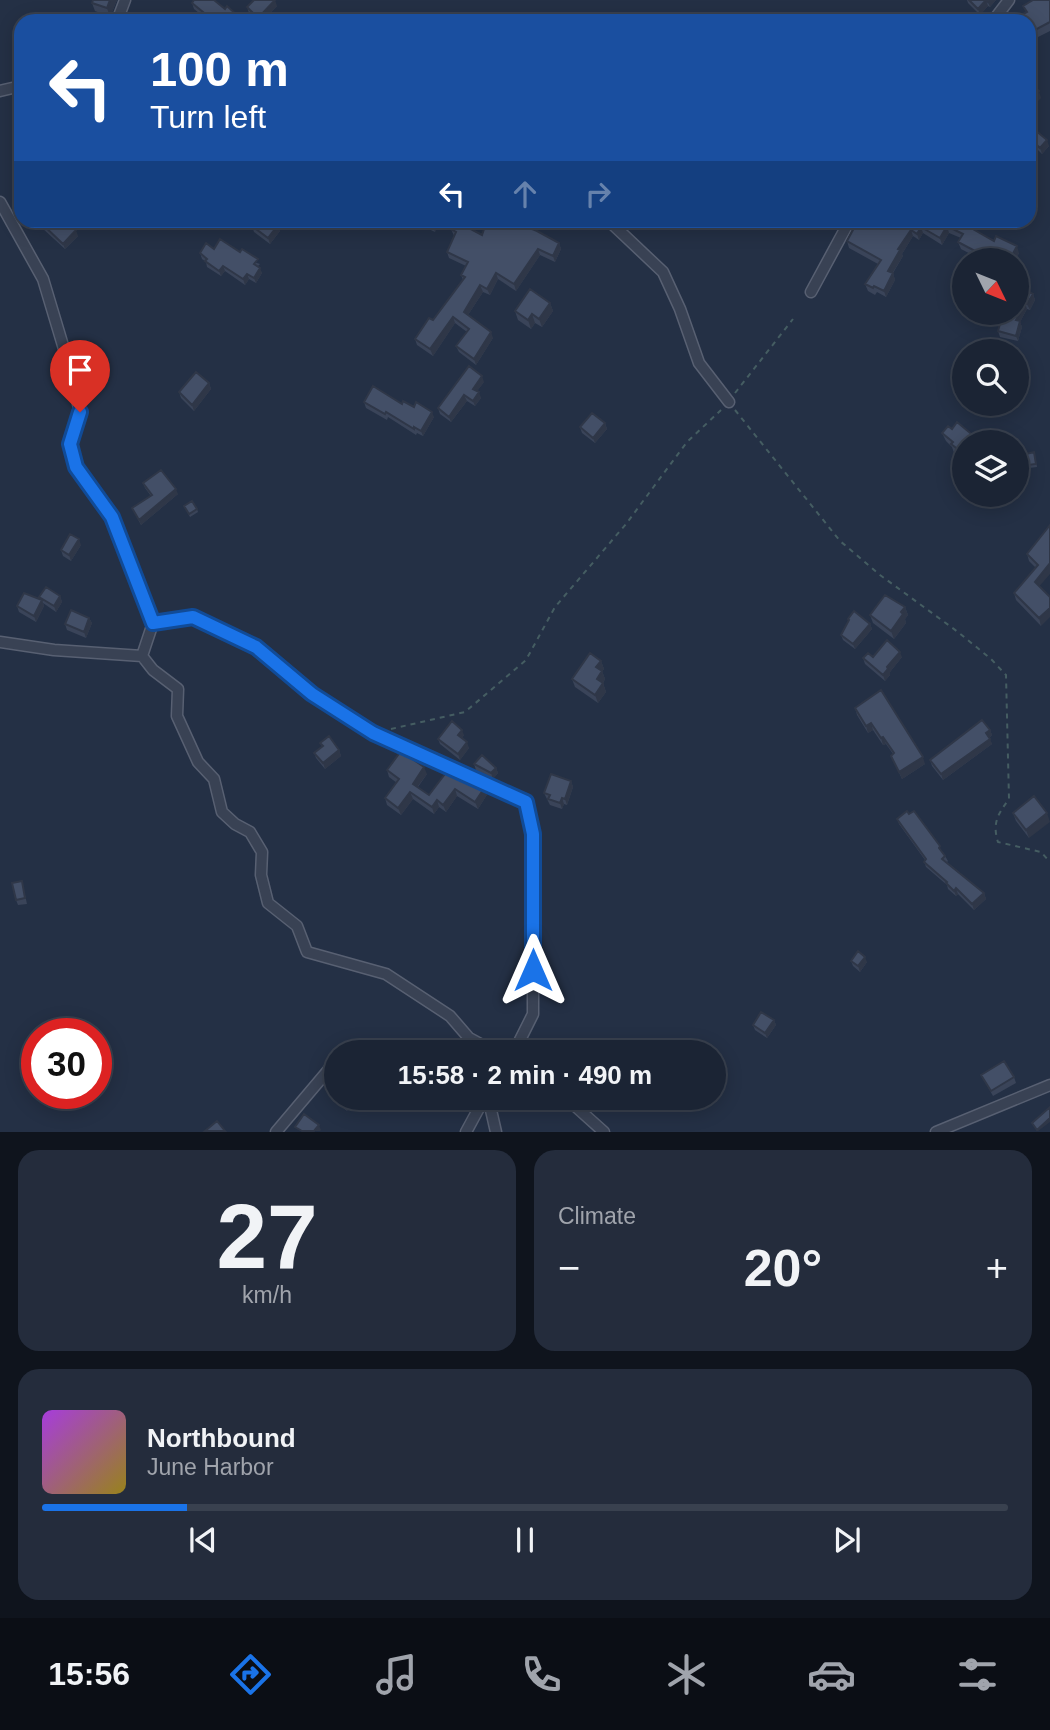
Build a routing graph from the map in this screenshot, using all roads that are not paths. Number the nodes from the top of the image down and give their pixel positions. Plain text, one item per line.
1 (1009, 0) edge
2 (998, 14) edge
3 (0, 202) edge
4 (14, 227) edge
5 (15, 228) edge
6 (616, 228) edge
7 (846, 228) edge
8 (811, 292) dead end
9 (729, 402) road end
10 (153, 623) junction
11 (0, 642) edge
12 (142, 656) junction
13 (470, 1038) joint
14 (474, 1040) edge
15 (520, 1040) edge
16 (324, 1074) edge
17 (1050, 1085) edge
18 (479, 1110) edge
19 (490, 1110) edge
20 (579, 1110) edge
21 (276, 1132) edge
22 (466, 1132) edge
23 (496, 1132) edge
24 (604, 1132) edge
25 (936, 1132) edge

1 - 2 street
3 - 4 street
5 - 10 street
6 - 9 street
7 - 8 street
10 - 12 street
10 - 15 street
11 - 12 street
12 - 13 street
13 - 14 street
16 - 21 street
17 - 25 street
18 - 22 street
19 - 23 street
20 - 24 street

